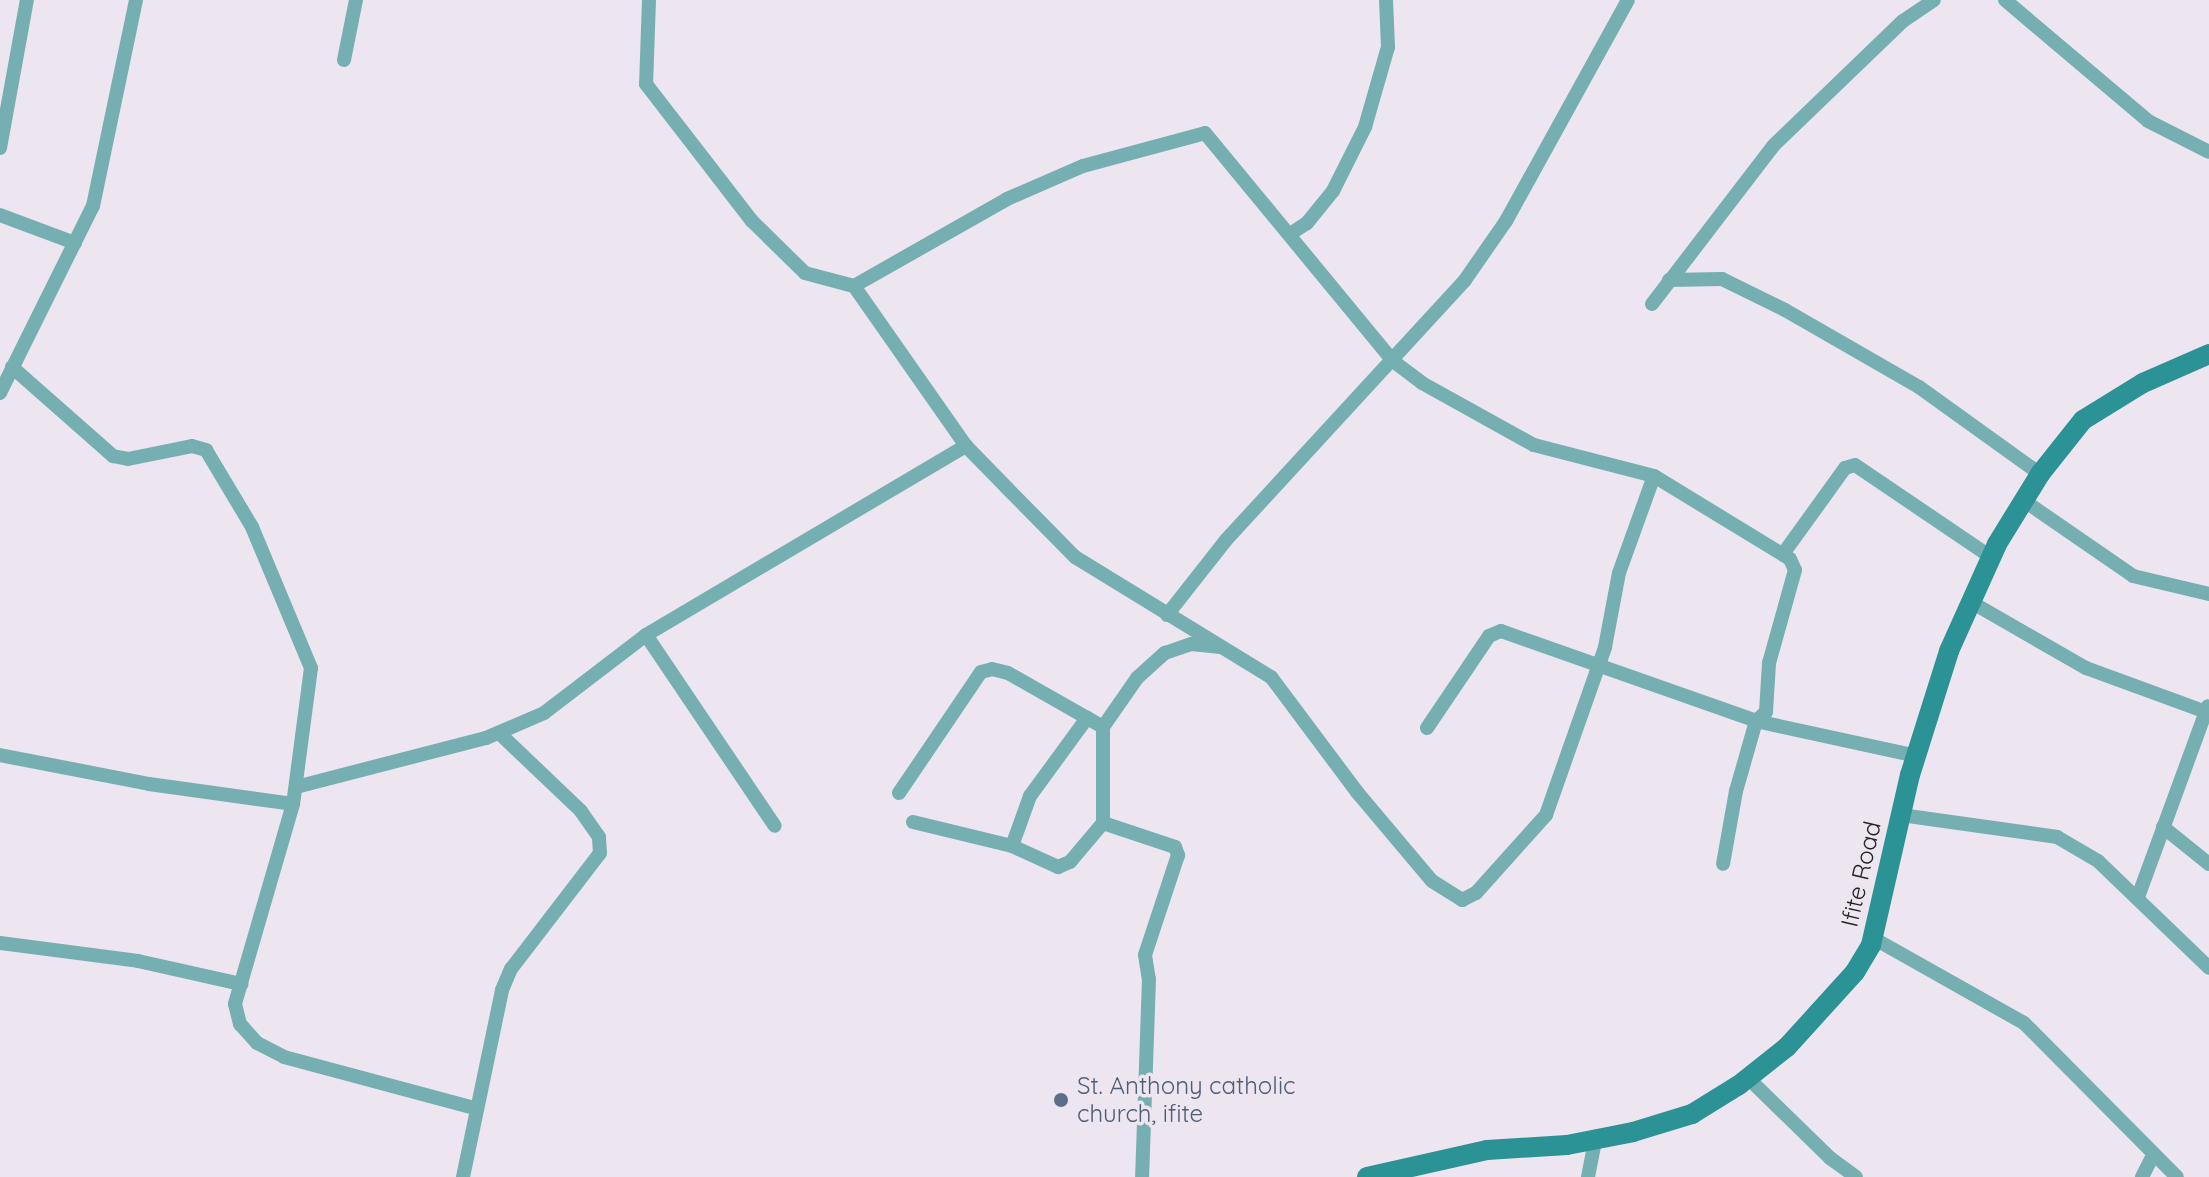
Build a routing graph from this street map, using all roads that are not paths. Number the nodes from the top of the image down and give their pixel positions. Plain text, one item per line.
1 (27, 0) edge
2 (136, 0) edge
3 (356, 0) edge
4 (649, 0) edge
5 (1386, 0) edge
6 (1628, 0) edge
7 (1934, 0) edge
8 (2005, 0) edge
9 (344, 60) dead end
10 (0, 148) edge
11 (2209, 152) edge
12 (0, 215) edge
13 (1290, 234) junction
14 (75, 243) junction
15 (1669, 280) junction
16 (854, 286) junction
17 (1652, 304) dead end
18 (2209, 354) edge
19 (1393, 361) junction
20 (12, 367) junction
21 (0, 393) edge
22 (966, 446) junction
23 (2040, 474) junction
24 (1654, 476) junction
25 (2023, 500) junction
26 (1783, 554) junction
27 (1991, 557) junction
28 (2209, 594) edge
29 (1971, 602) junction
30 (1167, 615) junction
31 (646, 635) junction
32 (1229, 648) junction
33 (1598, 662) junction
34 (2208, 708) edge
35 (1087, 718) junction
36 (1756, 721) junction
37 (1103, 727) junction
38 (1427, 728) dead end
39 (499, 733) junction
40 (0, 755) edge
41 (1916, 756) junction
42 (296, 787) junction
43 (899, 793) dead end
44 (293, 804) junction
45 (1901, 815) junction
46 (913, 822) dead end
47 (1103, 823) junction
48 (775, 826) dead end
49 (2163, 827) junction
50 (1012, 846) junction
51 (1723, 864) dead end
52 (2209, 864) edge
53 (2138, 897) junction
54 (1873, 938) junction
55 (0, 943) edge
56 (2209, 968) edge
57 (241, 984) junction
58 (1748, 1078) junction
59 (475, 1108) junction
60 (1595, 1140) junction
61 (2153, 1155) junction
62 (463, 1177) edge
63 (1142, 1177) edge
64 (1367, 1177) edge
65 (1588, 1177) edge
66 (1856, 1177) edge
67 (2142, 1177) edge
68 (2177, 1177) edge

1 - 10 street
2 - 14 street
3 - 9 street
4 - 16 street
5 - 13 street
6 - 19 street
7 - 15 street
8 - 11 street
12 - 14 street
13 - 16 street
13 - 19 street
14 - 20 street
15 - 17 street
15 - 23 street
16 - 22 street
18 - 23 street, Ifite Road
19 - 24 street
19 - 30 street
20 - 21 street
20 - 42 street
22 - 30 street
22 - 31 street
23 - 25 street, Ifite Road
24 - 26 street
24 - 33 street
25 - 27 street, Ifite Road
25 - 28 street
26 - 27 street
26 - 36 street
27 - 29 street, Ifite Road
29 - 34 street
29 - 41 street, Ifite Road
30 - 32 street
31 - 39 street
31 - 48 street
32 - 33 street
32 - 37 street
33 - 36 street
33 - 38 street
34 - 49 street
35 - 37 street
35 - 43 street
35 - 50 street
36 - 41 street
36 - 51 street
37 - 47 street
39 - 42 street
39 - 59 street
40 - 44 street
41 - 45 street, Ifite Road
42 - 44 street
44 - 57 street
45 - 53 street
45 - 54 street, Ifite Road
46 - 50 street
47 - 50 street
47 - 63 street
49 - 52 street
49 - 53 street
53 - 56 street
54 - 58 street, Ifite Road
54 - 61 street
55 - 57 street
57 - 59 street
58 - 60 street, Ifite Road
58 - 66 street
59 - 62 street
60 - 64 street, Ifite Road
60 - 65 street
61 - 67 street
61 - 68 street

